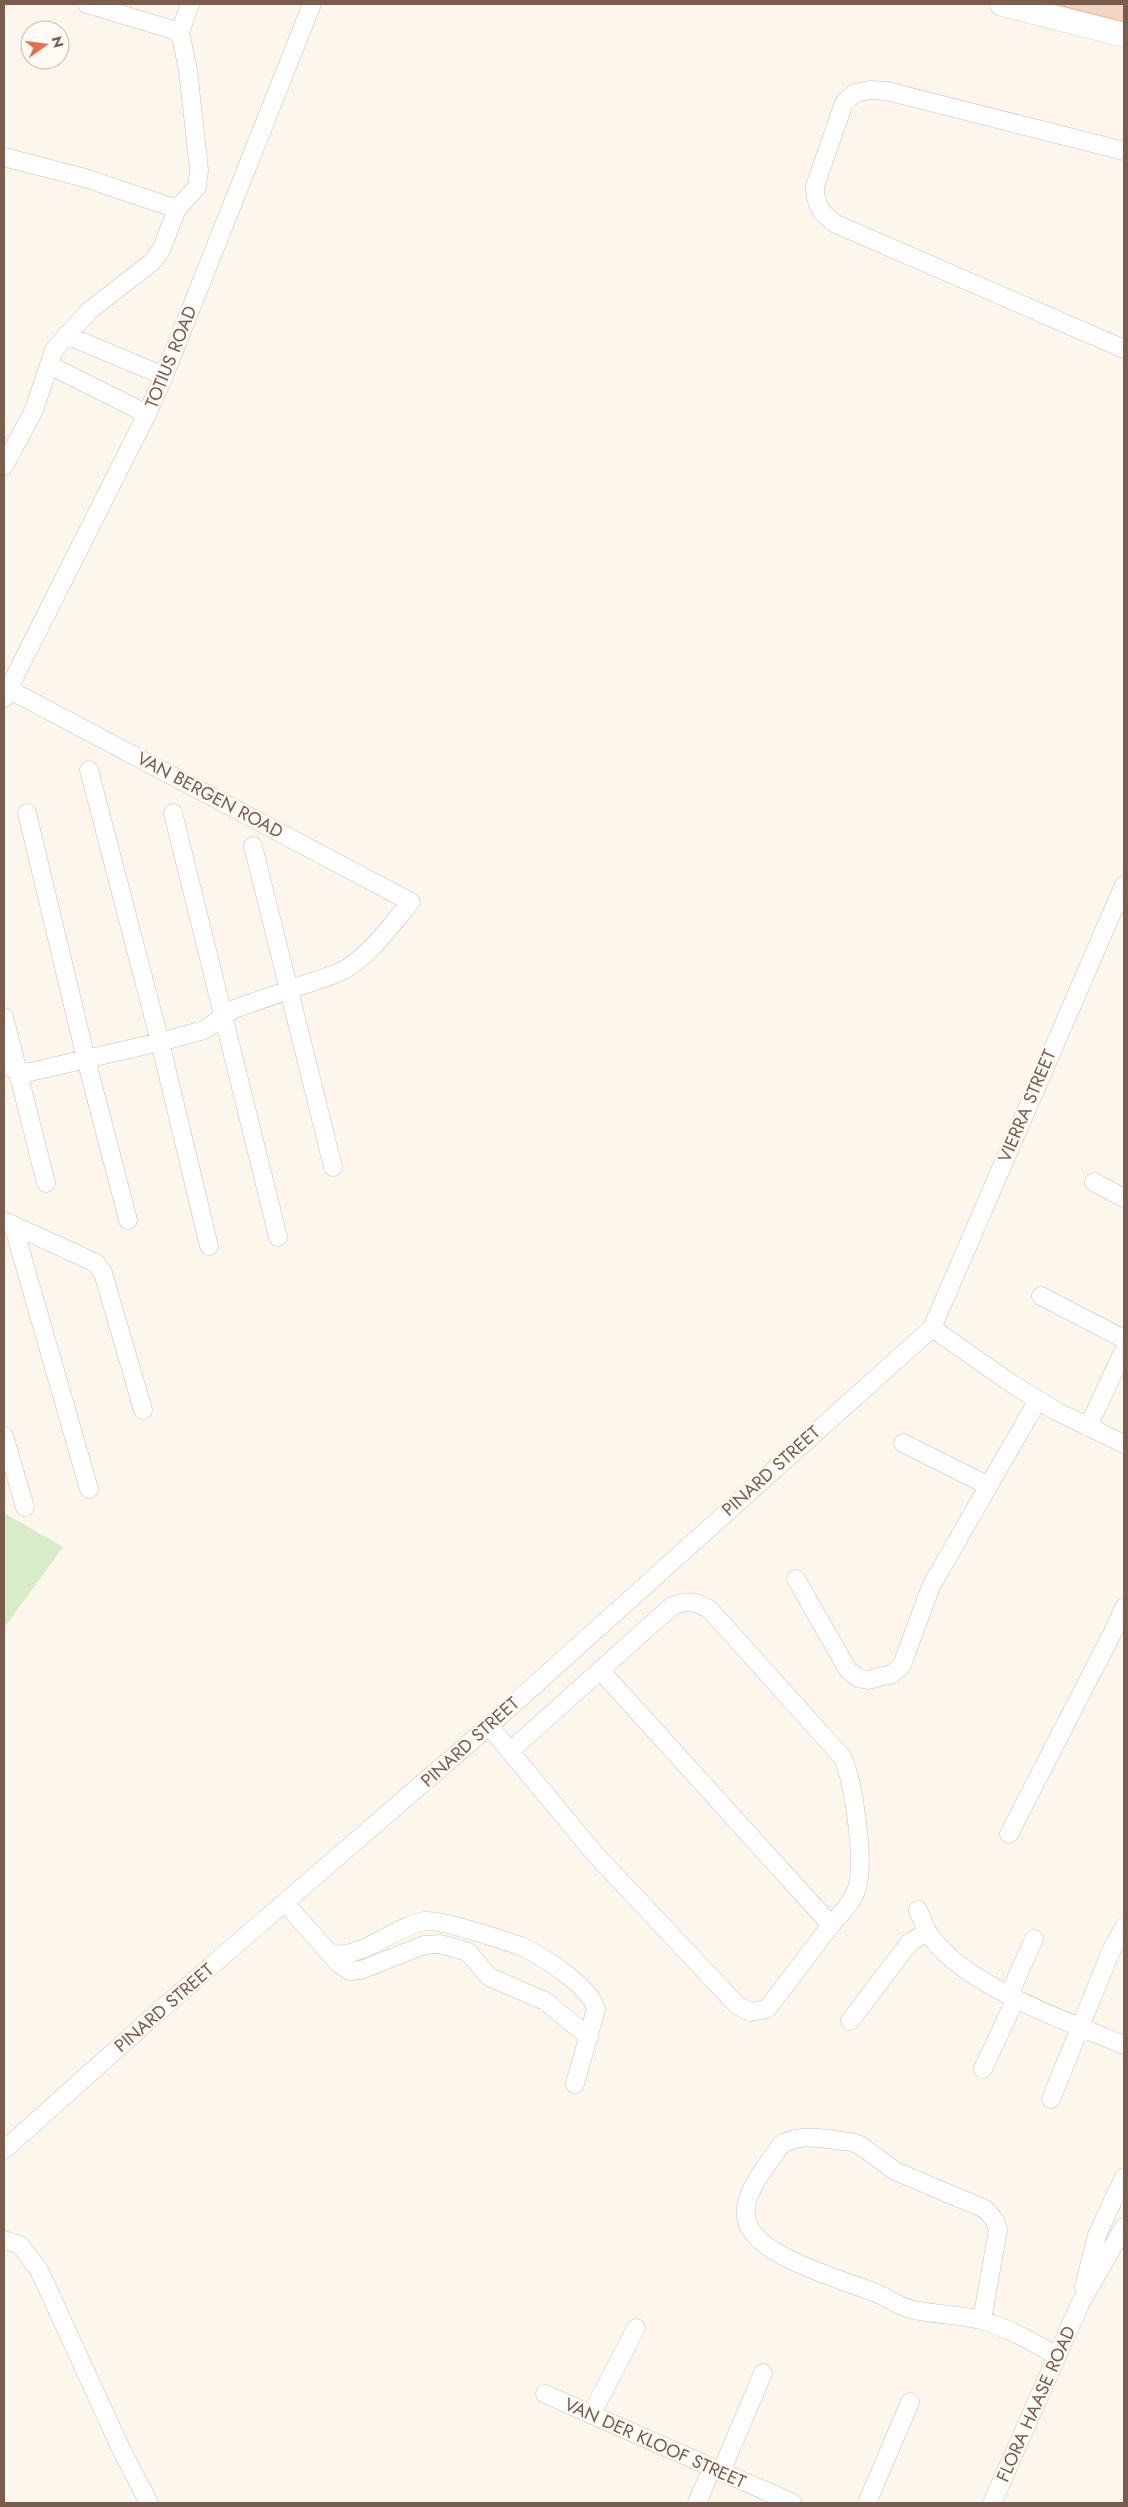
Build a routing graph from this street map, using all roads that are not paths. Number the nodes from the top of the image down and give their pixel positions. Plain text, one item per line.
1 (86, 4) edge
2 (190, 4) edge
3 (312, 4) edge
4 (1002, 4) edge
5 (180, 32) junction
6 (1124, 35) edge
7 (1124, 150) edge
8 (4, 157) edge
9 (177, 208) junction
10 (66, 335) junction
11 (1124, 349) edge
12 (49, 365) junction
13 (164, 376) junction
14 (147, 414) junction
15 (4, 466) edge
16 (6, 694) edge
17 (89, 770) dead end
18 (27, 813) dead end
19 (173, 813) dead end
20 (253, 846) dead end
21 (1124, 884) edge
22 (287, 990) junction
23 (223, 1015) junction
24 (4, 1017) edge
25 (160, 1042) junction
26 (86, 1060) junction
27 (11, 1068) edge
28 (333, 1167) dead end
29 (1094, 1182) dead end
30 (46, 1183) dead end
31 (1124, 1198) edge
32 (128, 1220) dead end
33 (8, 1223) edge
34 (278, 1237) dead end
35 (209, 1246) dead end
36 (1040, 1296) dead end
37 (932, 1328) junction
38 (1124, 1339) edge
39 (1124, 1350) edge
40 (1038, 1400) junction
41 (143, 1410) dead end
42 (1088, 1427) junction
43 (4, 1436) edge
44 (903, 1443) dead end
45 (1124, 1444) edge
46 (989, 1486) junction
47 (89, 1489) dead end
48 (25, 1507) dead end
49 (796, 1579) dead end
50 (1124, 1607) edge
51 (1119, 1633) edge
52 (600, 1670) junction
53 (489, 1726) junction
54 (510, 1751) junction
55 (1009, 1834) dead end
56 (285, 1902) junction
57 (918, 1910) dead end
58 (831, 1926) junction
59 (1124, 1926) edge
60 (928, 1932) junction
61 (481, 1934) junction
62 (1034, 1939) dead end
63 (332, 1954) junction
64 (473, 1956) junction
65 (1012, 1997) junction
66 (850, 2021) dead end
67 (1080, 2027) junction
68 (588, 2036) junction
69 (1124, 2045) edge
70 (983, 2069) dead end
71 (575, 2084) dead end
72 (1051, 2099) dead end
73 (4, 2150) edge
74 (1124, 2177) edge
75 (1124, 2227) edge
76 (4, 2240) edge
77 (1080, 2304) junction
78 (982, 2320) junction
79 (636, 2328) dead end
80 (1057, 2356) junction
81 (763, 2374) dead end
82 (545, 2394) dead end
83 (910, 2402) dead end
84 (591, 2414) junction
85 (716, 2470) junction
86 (149, 2503) edge
87 (697, 2503) edge
88 (793, 2503) edge
89 (866, 2503) edge
90 (992, 2503) edge

1 - 5 street
2 - 5 street
3 - 13 street, TOTIUS ROAD
4 - 6 main road
5 - 9 street
7 - 11 street
8 - 9 street
9 - 10 street
10 - 12 street
10 - 13 street
12 - 14 street
12 - 15 street
13 - 14 street, TOTIUS ROAD
14 - 16 street, TOTIUS ROAD
16 - 22 street, VAN BERGEN ROAD
17 - 25 street
18 - 26 street
19 - 23 street
20 - 22 street
21 - 37 street, VIERRA STREET
22 - 23 street
22 - 28 street
23 - 25 street
23 - 34 street
24 - 27 street
25 - 26 street
25 - 35 street
26 - 27 street
26 - 32 street
27 - 30 street
29 - 31 street
33 - 41 street
33 - 47 street
36 - 38 street
37 - 40 street
37 - 53 street, PINARD STREET
39 - 42 street
40 - 42 street
40 - 46 street
42 - 45 street
43 - 48 street
44 - 46 street
46 - 49 street
50 - 51 street
51 - 55 street
52 - 54 street
52 - 58 street
52 - 58 street
53 - 54 street
53 - 56 street, PINARD STREET
54 - 58 street
56 - 63 street
56 - 73 street, PINARD STREET
57 - 60 street
59 - 67 street
60 - 65 street
60 - 66 street
61 - 63 street
61 - 64 street
61 - 68 street
62 - 65 street
63 - 64 street
64 - 68 street
65 - 67 street
65 - 70 street
67 - 69 street
67 - 72 street
68 - 71 street
74 - 77 street, FLORA HAASE ROAD
75 - 77 street, FLORA HAASE ROAD
76 - 86 street
77 - 80 street, FLORA HAASE ROAD
78 - 78 street
78 - 80 street
79 - 84 street
80 - 90 street, FLORA HAASE ROAD
81 - 85 street
82 - 84 street, VAN DER KLOOF STREET
83 - 89 street
84 - 85 street, VAN DER KLOOF STREET
85 - 87 street
85 - 88 street, VAN DER KLOOF STREET

